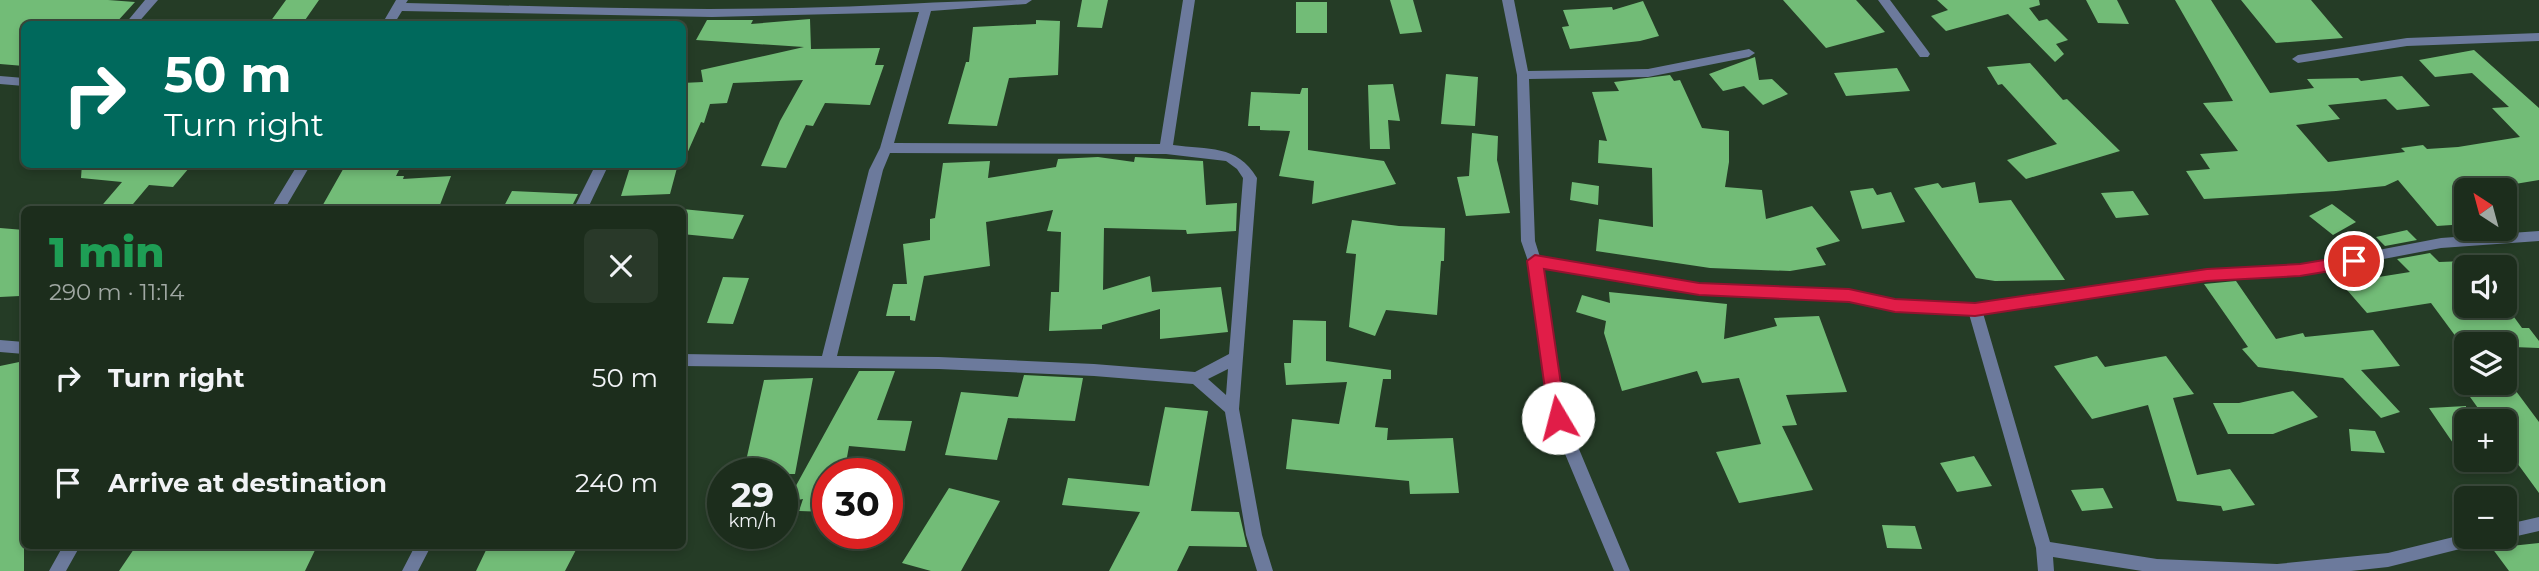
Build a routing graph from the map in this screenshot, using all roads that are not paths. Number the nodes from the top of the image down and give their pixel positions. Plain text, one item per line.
1 (152, 0) edge
2 (1026, 0) edge
3 (1189, 0) edge
4 (1508, 0) edge
5 (1884, 0) edge
6 (400, 3) edge
7 (925, 10) junction
8 (674, 12) junction
9 (134, 21) edge
10 (390, 21) edge
11 (670, 21) edge
12 (2539, 37) edge
13 (1749, 53) dead end
14 (1924, 54) dead end
15 (2298, 59) dead end
16 (1523, 75) junction
17 (0, 80) edge
18 (21, 82) edge
19 (886, 148) junction
20 (1166, 149) junction
21 (302, 168) edge
22 (601, 168) edge
23 (279, 206) edge
24 (582, 206) edge
25 (2539, 236) edge
26 (1535, 261) junction
27 (1975, 309) junction
28 (0, 346) edge
29 (21, 348) edge
30 (1237, 357) junction
31 (686, 360) edge
32 (828, 361) junction
33 (1196, 378) junction
34 (1232, 409) junction
35 (2539, 524) edge
36 (2517, 529) edge
37 (2454, 546) edge
38 (2044, 548) junction
39 (70, 549) edge
40 (421, 549) edge
41 (2390, 565) edge
42 (57, 571) edge
43 (410, 571) edge
44 (1265, 571) edge
45 (1622, 571) edge
46 (2046, 571) edge
47 (2277, 571) edge

1 - 9 street
2 - 7 street
3 - 20 street
4 - 16 street
5 - 14 street
6 - 8 street
6 - 10 street
7 - 8 street
7 - 19 street
8 - 11 street
12 - 15 street
13 - 16 street
16 - 26 street
17 - 18 street
19 - 20 street
19 - 32 street
20 - 30 street
21 - 23 street
22 - 24 street
25 - 27 street
26 - 27 street
26 - 45 street
27 - 38 street
28 - 29 street
30 - 33 street
30 - 34 street
31 - 32 street
32 - 33 street
33 - 34 street
34 - 44 street
35 - 36 street
37 - 41 street
38 - 46 street
38 - 47 street
39 - 42 street
40 - 43 street
41 - 47 street

